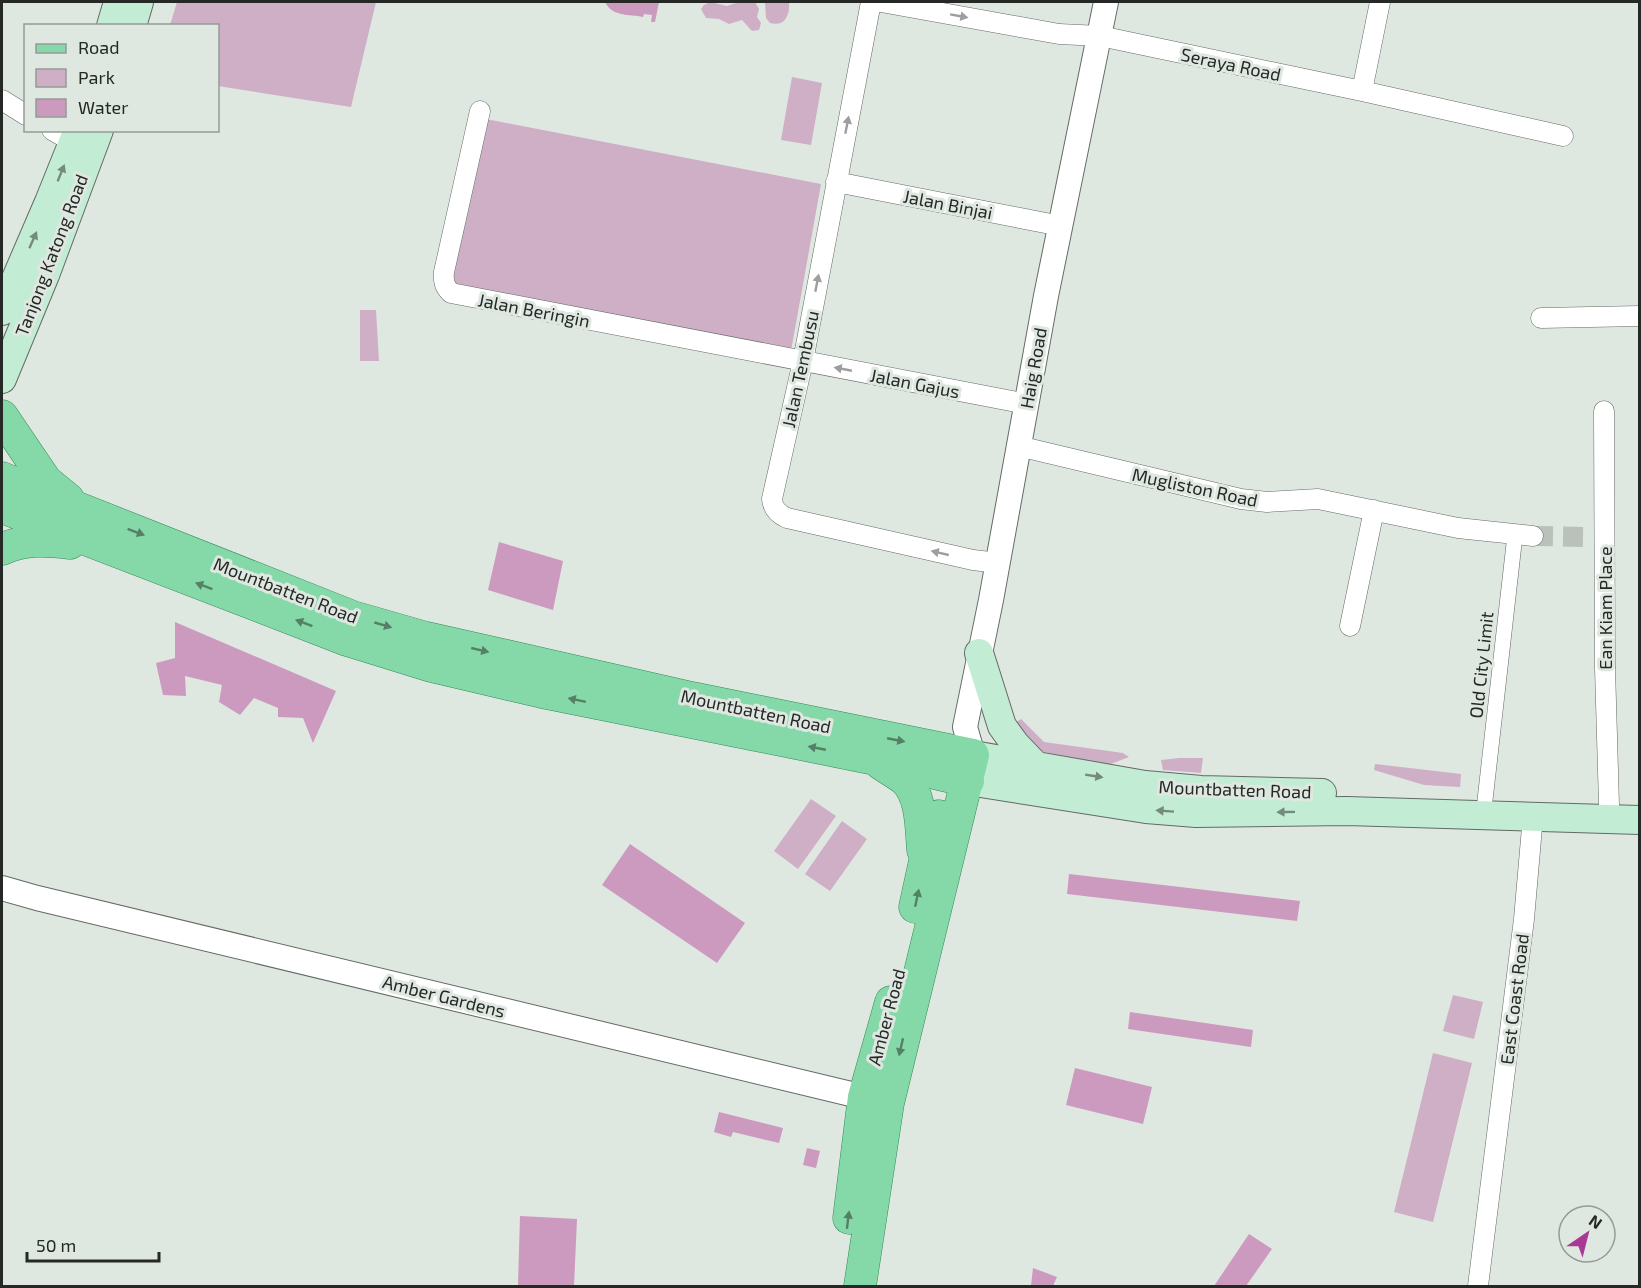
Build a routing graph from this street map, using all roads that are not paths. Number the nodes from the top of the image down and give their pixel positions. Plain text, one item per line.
1 (118, 2) edge
2 (139, 2) edge
3 (871, 2) edge
4 (881, 2) edge
5 (1106, 2) edge
6 (1380, 2) edge
7 (112, 24) edge
8 (133, 24) edge
9 (1100, 36) junction
10 (1362, 91) junction
11 (2, 100) edge
12 (480, 111) dead end
13 (24, 114) edge
14 (1563, 136) dead end
15 (79, 137) edge
16 (836, 182) junction
17 (1061, 226) junction
18 (19, 278) edge
19 (2, 312) edge
20 (1640, 316) edge
21 (1541, 318) dead end
22 (803, 362) junction
23 (2, 379) edge
24 (1027, 404) junction
25 (1604, 411) dead end
26 (2, 416) edge
27 (1018, 446) junction
28 (2, 478) edge
29 (2, 507) edge
30 (82, 510) junction
31 (1374, 510) junction
32 (1524, 535) joint
33 (89, 542) junction
34 (2, 549) edge
35 (998, 563) junction
36 (1350, 626) dead end
37 (979, 654) junction
38 (875, 759) junction
39 (963, 760) junction
40 (1037, 767) junction
41 (1485, 800) junction
42 (1609, 805) junction
43 (1640, 805) edge
44 (1537, 809) junction
45 (1640, 820) edge
46 (925, 861) junction
47 (2, 888) edge
48 (876, 1100) junction
49 (840, 1287) edge
50 (860, 1287) edge
51 (1478, 1287) edge

1 - 7 main road
2 - 8 main road
16 -> 3 street, Jalan Tembusu
4 -> 9 street
5 - 9 street, Haig Road
6 - 10 street
9 - 10 street, Seraya Road
9 - 17 street, Haig Road
10 - 14 street, Seraya Road
11 - 13 street
12 - 22 street, Jalan Beringin
15 - 18 main road, Tanjong Katong Road
16 - 17 street, Jalan Binjai
22 -> 16 street, Jalan Tembusu
17 - 24 street, Haig Road
18 - 19 main road, Tanjong Katong Road
18 - 23 main road, Tanjong Katong Road
20 - 21 street
24 -> 22 street, Jalan Gajus
35 -> 22 street, Jalan Tembusu
24 - 27 street, Haig Road
25 - 42 street, Ean Kiam Place
26 - 30 main road
27 - 31 street, Mugliston Road
27 - 35 street, Haig Road
28 - 30 main road, Mountbatten Road
29 - 33 main road, Mountbatten Road
30 -> 39 main road, Mountbatten Road
31 - 32 street, Mugliston Road
31 - 36 street
32 - 41 street, Old City Limit
33 - 34 main road
38 -> 33 main road, Mountbatten Road
35 - 37 street, Haig Road
37 - 39 street, Haig Road
37 - 40 main road
38 - 39 main road, Mountbatten Road
38 - 46 main road
39 - 40 main road, Mountbatten Road
44 -> 39 main road, Mountbatten Road
39 - 46 main road, Amber Road
39 -> 48 main road, Amber Road
40 -> 41 main road, Mountbatten Road
41 - 44 main road, Mountbatten Road
42 - 43 main road
42 - 44 main road
44 - 45 main road
44 - 51 street, East Coast Road
48 -> 46 main road, Amber Road
47 - 48 street, Amber Gardens
49 -> 48 main road, Amber Road
48 - 50 main road, Amber Road

